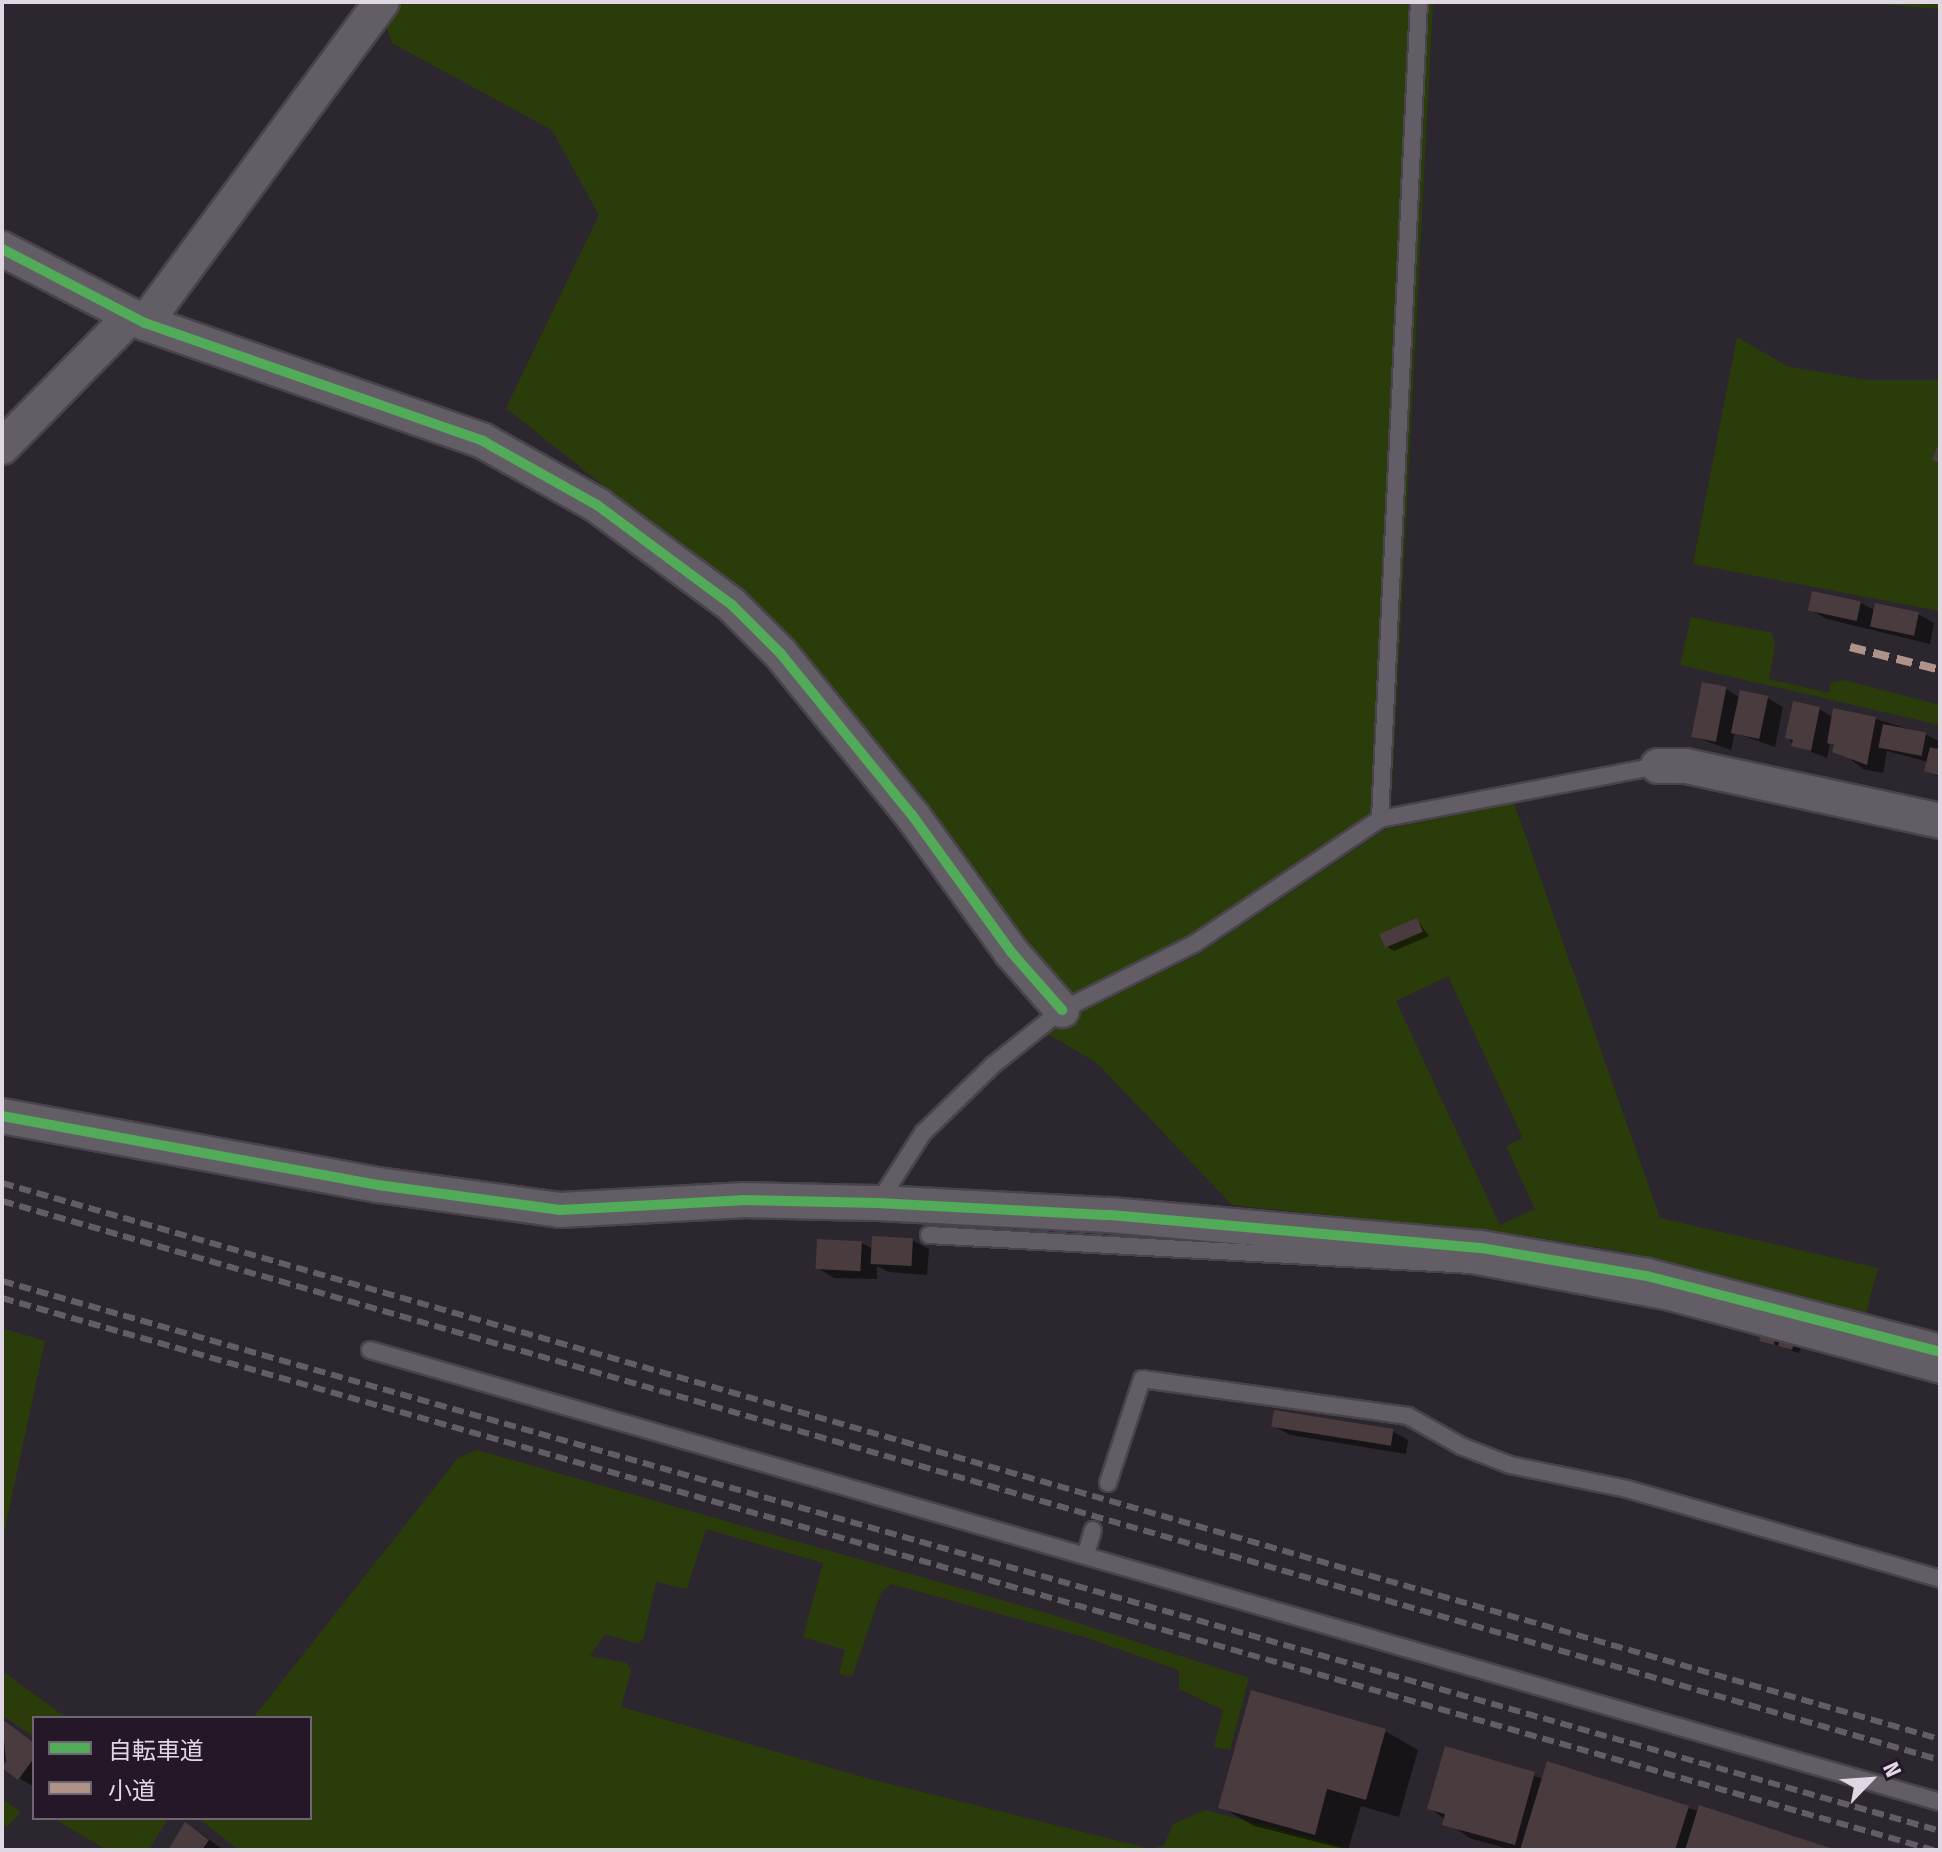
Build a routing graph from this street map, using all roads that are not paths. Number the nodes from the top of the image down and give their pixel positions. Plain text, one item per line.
1 (382, 2) edge
2 (1419, 2) edge
3 (2, 249) edge
4 (138, 320) junction
5 (2, 447) edge
6 (1658, 766) joint
7 (1380, 819) junction
8 (1940, 821) edge
9 (1062, 1010) junction
10 (2, 1116) edge
11 (878, 1203) junction
12 (929, 1235) dead end
13 (370, 1350) dead end
14 (1940, 1352) edge
15 (1940, 1375) edge
16 (1108, 1483) dead end
17 (1093, 1530) dead end
18 (1086, 1554) junction
19 (1940, 1579) edge
20 (1940, 1802) edge

1 - 4 street
2 - 7 lane
3 - 4 street
4 - 5 street
4 - 9 street
6 - 7 lane
6 - 8 street
7 - 9 lane
9 - 11 lane
10 - 11 street
11 - 14 street
12 - 15 lane
13 - 18 lane
16 - 19 lane
17 - 18 lane
18 - 20 lane

